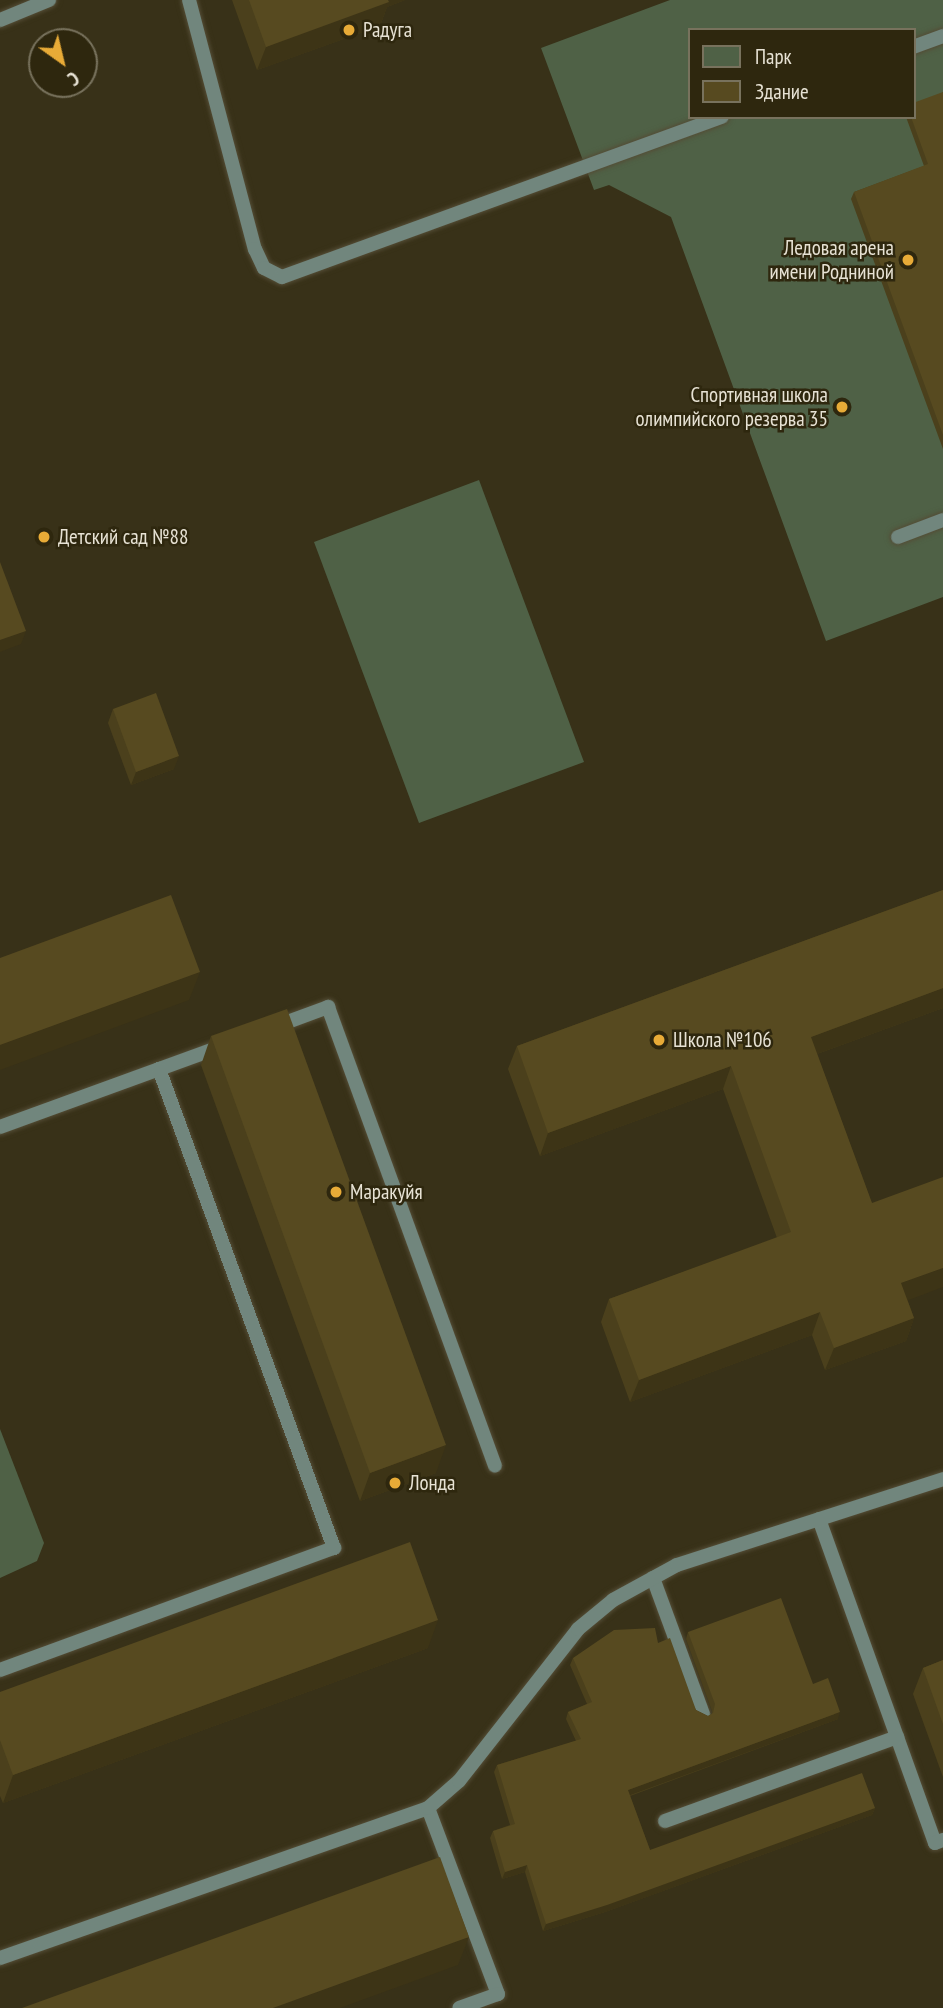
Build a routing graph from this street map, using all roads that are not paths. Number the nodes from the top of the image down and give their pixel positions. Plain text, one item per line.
1 (49, 0) edge
2 (189, 0) edge
3 (0, 20) edge
4 (943, 36) edge
5 (915, 46) edge
6 (716, 119) edge
7 (943, 520) edge
8 (898, 537) dead end
9 (263, 1031) edge
10 (237, 1041) edge
11 (159, 1069) junction
12 (0, 1128) edge
13 (495, 1466) dead end
14 (943, 1479) edge
15 (819, 1519) junction
16 (653, 1578) junction
17 (0, 1670) edge
18 (703, 1714) edge
19 (897, 1737) junction
20 (428, 1808) junction
21 (665, 1821) dead end
22 (943, 1840) edge
23 (0, 1958) edge
24 (459, 2008) edge

1 - 3 lane
2 - 6 lane
4 - 5 lane
7 - 8 lane
9 - 13 lane
10 - 11 lane
11 - 12 lane
11 - 17 lane
14 - 15 lane
15 - 16 lane
15 - 19 lane
16 - 18 lane
16 - 20 lane
19 - 21 lane
19 - 22 lane
20 - 23 lane
20 - 24 lane

